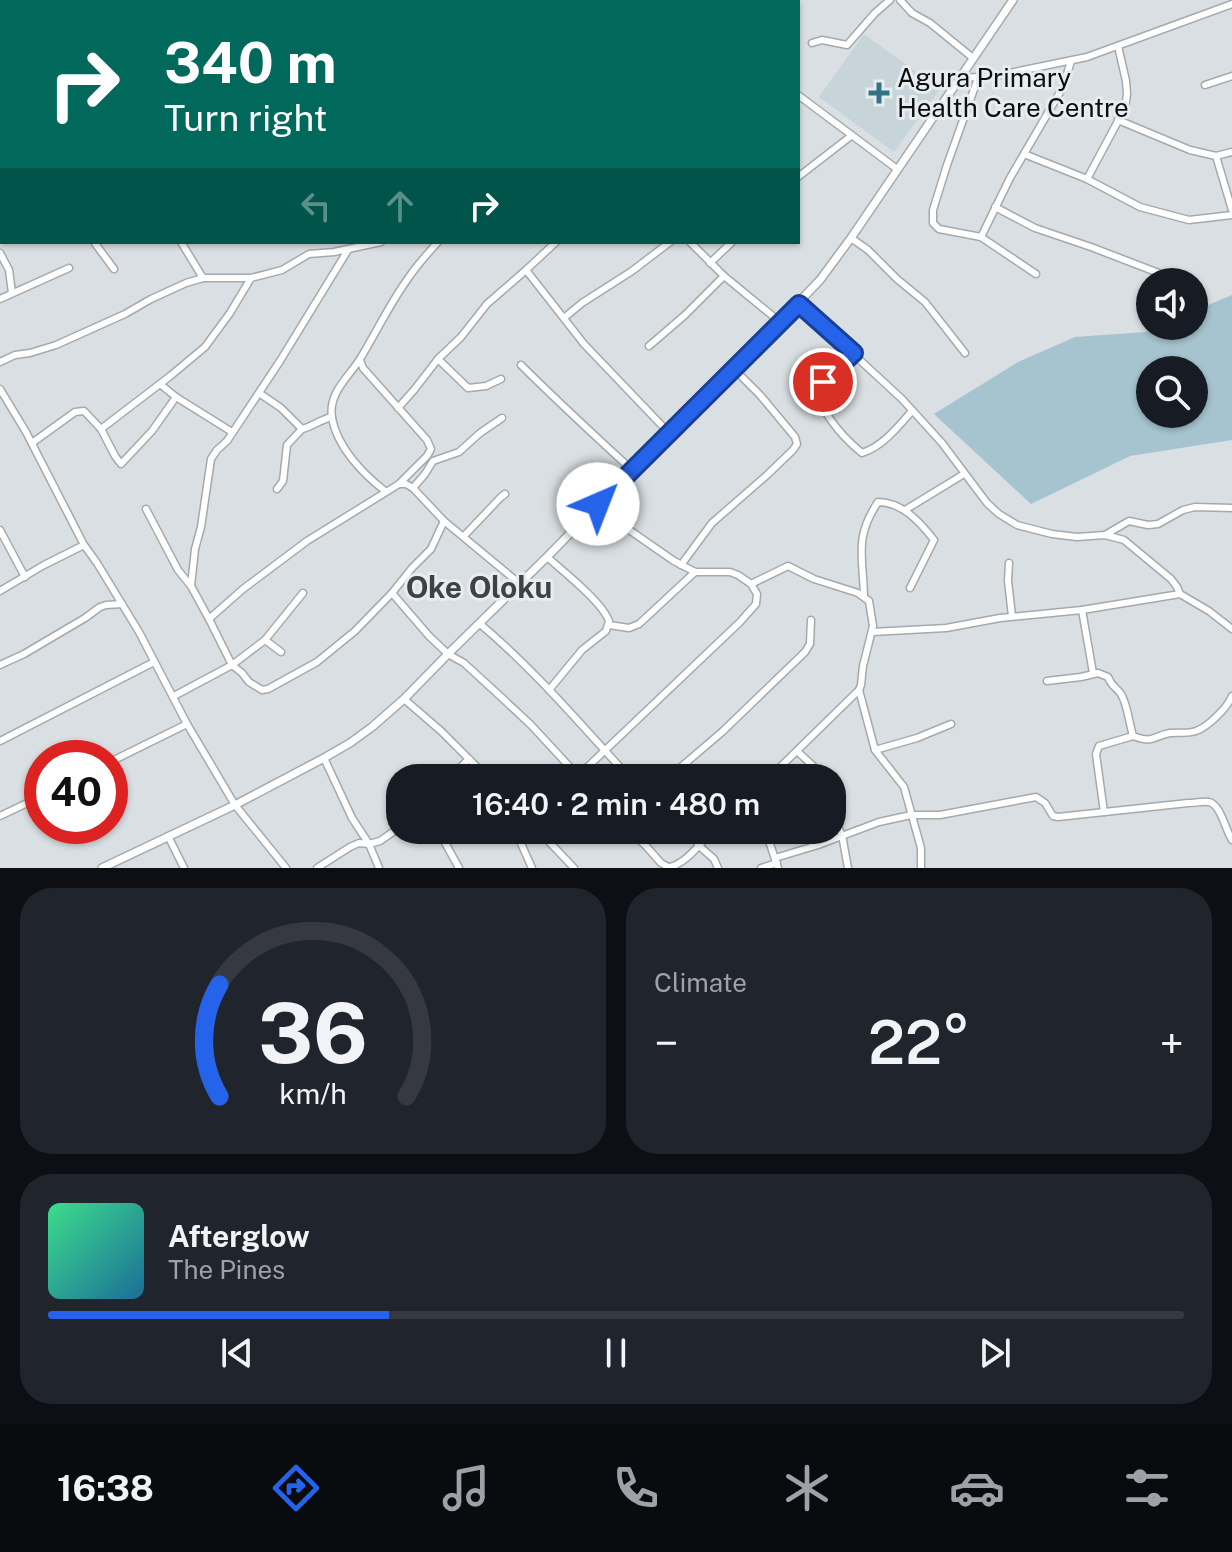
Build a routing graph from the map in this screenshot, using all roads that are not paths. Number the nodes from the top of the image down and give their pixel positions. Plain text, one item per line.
1 (890, 0) edge
2 (900, 0) edge
3 (1013, 0) edge
4 (1232, 4) edge
5 (812, 43) dead end
6 (1118, 46) junction
7 (973, 58) junction
8 (1071, 61) junction
9 (1232, 76) edge
10 (961, 78) junction
11 (978, 78) junction
12 (1205, 85) dead end
13 (800, 97) edge
14 (1118, 120) junction
15 (851, 136) junction
16 (1232, 152) edge
17 (1024, 154) junction
18 (1216, 156) junction
19 (897, 169) junction
20 (800, 175) edge
21 (1087, 179) junction
22 (995, 207) junction
23 (1232, 213) edge
24 (981, 237) junction
25 (851, 238) junction
26 (95, 244) edge
27 (182, 244) edge
28 (372, 244) edge
29 (436, 244) edge
30 (554, 244) edge
31 (667, 244) edge
32 (692, 244) edge
33 (730, 244) edge
34 (348, 249) junction
35 (0, 253) edge
36 (710, 263) junction
37 (69, 268) dead end
38 (1146, 268) edge
39 (114, 269) dead end
40 (526, 270) junction
41 (1036, 274) dead end
42 (724, 276) junction
43 (203, 278) junction
44 (251, 278) junction
45 (12, 293) junction
46 (0, 299) edge
47 (799, 304) junction
48 (564, 318) junction
49 (780, 322) junction
50 (649, 346) dead end
51 (854, 353) junction
52 (965, 353) dead end
53 (438, 359) junction
54 (360, 360) junction
55 (0, 362) edge
56 (521, 365) dead end
57 (734, 369) junction
58 (501, 379) dead end
59 (160, 384) junction
60 (0, 389) edge
61 (259, 393) junction
62 (176, 397) junction
63 (398, 408) junction
64 (911, 412) junction
65 (332, 417) junction
66 (502, 418) dead end
67 (101, 429) junction
68 (302, 429) junction
69 (232, 432) junction
70 (669, 433) junction
71 (32, 443) junction
72 (632, 470) junction
73 (964, 474) junction
74 (399, 484) junction
75 (413, 488) junction
76 (277, 489) dead end
77 (385, 491) junction
78 (505, 494) dead end
79 (598, 504) junction
80 (1232, 508) edge
81 (146, 509) dead end
82 (905, 510) junction
83 (444, 521) junction
84 (0, 530) edge
85 (1105, 535) junction
86 (464, 536) junction
87 (84, 545) junction
88 (547, 557) junction
89 (1009, 563) dead end
90 (681, 565) junction
91 (695, 572) junction
92 (25, 577) junction
93 (520, 584) junction
94 (751, 584) junction
95 (191, 586) junction
96 (910, 588) dead end
97 (0, 591) edge
98 (303, 593) dead end
99 (392, 593) junction
100 (1180, 594) junction
101 (864, 596) junction
102 (122, 604) junction
103 (1082, 610) junction
104 (1012, 616) junction
105 (209, 619) junction
106 (811, 620) dead end
107 (480, 624) junction
108 (609, 625) junction
109 (1232, 629) edge
110 (872, 632) junction
111 (265, 640) junction
112 (281, 652) dead end
113 (448, 654) junction
114 (154, 662) junction
115 (0, 665) edge
116 (232, 665) junction
117 (1093, 673) junction
118 (1047, 681) dead end
119 (549, 690) junction
120 (859, 690) junction
121 (174, 696) junction
122 (1232, 696) edge
123 (404, 699) junction
124 (1230, 708) edge
125 (187, 724) junction
126 (951, 724) dead end
127 (1133, 736) junction
128 (0, 741) edge
129 (604, 750) junction
130 (875, 750) junction
131 (797, 751) junction
132 (128, 753) edge
133 (324, 758) junction
134 (469, 759) junction
135 (464, 764) edge
136 (474, 764) edge
137 (567, 764) edge
138 (591, 764) edge
139 (617, 764) edge
140 (684, 764) edge
141 (784, 764) edge
142 (811, 764) edge
143 (24, 805) edge
144 (235, 805) junction
145 (1104, 812) junction
146 (911, 815) junction
147 (0, 816) edge
148 (846, 834) edge
149 (168, 836) junction
150 (386, 837) edge
151 (1232, 840) edge
152 (369, 844) junction
153 (446, 844) edge
154 (521, 844) edge
155 (551, 844) edge
156 (644, 844) edge
157 (770, 844) edge
158 (820, 844) edge
159 (844, 844) edge
160 (698, 845) joint
161 (777, 863) edge
162 (107, 867) edge
163 (184, 868) edge
164 (286, 868) edge
165 (317, 868) edge
166 (379, 868) edge
167 (459, 868) edge
168 (532, 868) edge
169 (574, 868) edge
170 (670, 868) edge
171 (718, 868) edge
172 (761, 868) edge
173 (848, 868) edge
174 (921, 868) edge

1 - 5 street
2 - 7 street
3 - 7 street
4 - 6 street
6 - 8 street
6 - 14 street
7 - 10 street
8 - 11 street
8 - 17 street
9 - 12 street
10 - 11 street
10 - 19 street
11 - 24 street
13 - 15 street
14 - 18 street
14 - 21 street
15 - 19 street
15 - 20 street
16 - 18 street
17 - 21 street
17 - 22 street
18 - 23 street
19 - 25 street
21 - 23 street
22 - 24 street
22 - 38 street
24 - 41 street
25 - 47 street
25 - 52 street
26 - 39 street
27 - 43 street
28 - 34 street
29 - 54 street
30 - 40 street
31 - 48 street
32 - 36 street
33 - 36 street
34 - 44 street
34 - 61 street
35 - 45 street
36 - 42 street
37 - 45 street
40 - 48 street
40 - 53 street
42 - 49 street
42 - 50 street
43 - 44 street
43 - 55 street
44 - 59 street
45 - 46 street
47 - 49 street
47 - 51 street
48 - 70 street
49 - 57 street
51 - 64 street
51 - 64 street
53 - 58 street
53 - 63 street
54 - 63 street
54 - 65 street
56 - 72 street
57 - 70 street
57 - 90 street
59 - 62 street
59 - 67 street
60 - 71 street
61 - 68 street
61 - 69 street
62 - 67 street
62 - 69 street
63 - 74 street
64 - 73 street
65 - 68 street
65 - 77 street
66 - 75 street
67 - 71 street
68 - 76 street
69 - 95 street
70 - 72 street
71 - 87 street
72 - 79 street
73 - 82 street
73 - 85 street
74 - 75 street
74 - 77 street
75 - 83 street
77 - 105 street
78 - 86 street
79 - 88 street
79 - 90 street
80 - 85 street
81 - 95 street
82 - 96 street
82 - 101 street
83 - 86 street
83 - 99 street
84 - 92 street
85 - 100 street
86 - 93 street
87 - 92 street
87 - 102 street
88 - 93 street
88 - 108 street
89 - 104 street
90 - 91 street
91 - 94 street
91 - 108 street
92 - 97 street
93 - 107 street
94 - 101 street
94 - 129 street
95 - 105 street
98 - 111 street
99 - 113 street
99 - 116 street
100 - 103 street
100 - 109 street
101 - 110 street
102 - 114 street
102 - 115 street
103 - 104 street
103 - 117 street
104 - 110 street
105 - 116 street
106 - 140 street
107 - 113 street
107 - 119 street
108 - 119 street
110 - 120 street
111 - 112 street
111 - 116 street
113 - 123 street
113 - 137 street
114 - 121 street
114 - 128 street
116 - 121 street
117 - 118 street
117 - 127 street
119 - 129 street
120 - 130 street
120 - 131 street
121 - 125 street
122 - 124 street
123 - 133 street
123 - 134 street
124 - 127 street
125 - 132 street
125 - 144 street
126 - 130 street
127 - 145 street
129 - 138 street
129 - 139 street
130 - 146 street
131 - 141 street
131 - 142 street
133 - 144 street
133 - 152 street
134 - 135 street
134 - 136 street
143 - 147 street
144 - 149 street
144 - 164 street
145 - 146 street
145 - 151 street
146 - 148 street
146 - 174 street
149 - 162 street
149 - 163 street
150 - 152 street
152 - 165 street
152 - 166 street
153 - 167 street
154 - 168 street
155 - 169 street
156 - 170 street
157 - 161 street
158 - 161 street
159 - 173 street
160 - 170 street
160 - 171 street
161 - 172 street

